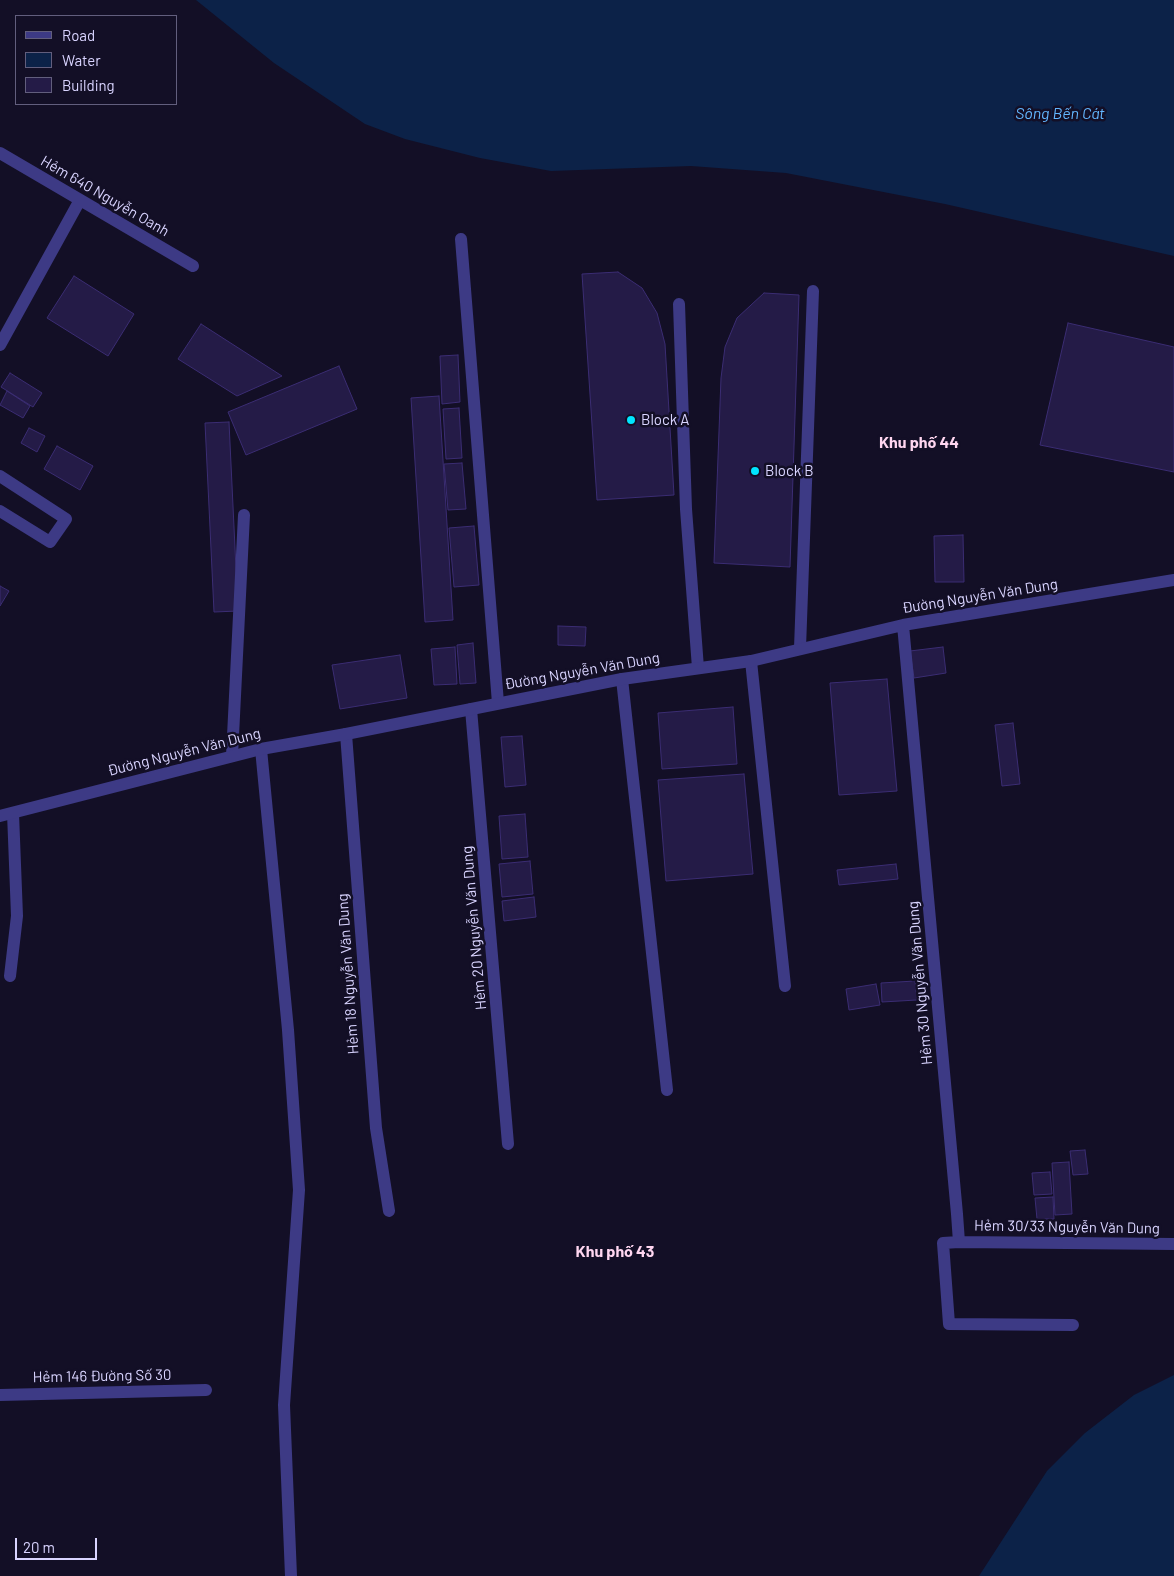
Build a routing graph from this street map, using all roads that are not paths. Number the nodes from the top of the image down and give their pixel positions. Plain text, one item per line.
1 (0, 153) edge
2 (80, 200) junction
3 (461, 238) dead end
4 (193, 266) dead end
5 (813, 291) dead end
6 (679, 304) dead end
7 (0, 345) edge
8 (0, 476) edge
9 (0, 511) edge
10 (244, 516) dead end
11 (1174, 580) edge
12 (903, 624) junction
13 (800, 648) junction
14 (751, 661) junction
15 (698, 668) junction
16 (622, 679) junction
17 (498, 703) junction
18 (471, 709) junction
19 (346, 734) junction
20 (262, 749) junction
21 (232, 756) junction
22 (13, 813) junction
23 (0, 816) edge
24 (10, 976) dead end
25 (785, 986) dead end
26 (667, 1090) dead end
27 (508, 1144) dead end
28 (388, 1211) dead end
29 (959, 1242) junction
30 (1174, 1244) edge
31 (1073, 1324) dead end
32 (206, 1390) dead end
33 (0, 1395) edge
34 (291, 1576) edge

1 - 2 street, Hẻm 640 Nguyễn Oanh
2 - 4 street, Hẻm 640 Nguyễn Oanh
2 - 7 street
3 - 17 street
5 - 13 street
6 - 15 street
8 - 9 street
10 - 21 street
11 - 12 street, Đường Nguyễn Văn Dung
12 - 13 street, Đường Nguyễn Văn Dung
12 - 29 street, Hẻm 30 Nguyễn Văn Dung
13 - 14 street, Đường Nguyễn Văn Dung
14 - 15 street, Đường Nguyễn Văn Dung
14 - 25 street
15 - 16 street, Đường Nguyễn Văn Dung
16 - 17 street, Đường Nguyễn Văn Dung
16 - 26 street
17 - 18 street, Đường Nguyễn Văn Dung
18 - 19 street, Đường Nguyễn Văn Dung
18 - 27 street, Hẻm 20 Nguyễn Văn Dung
19 - 20 street, Đường Nguyễn Văn Dung
19 - 28 street, Hẻm 18 Nguyễn Văn Dung
20 - 21 street, Đường Nguyễn Văn Dung
20 - 34 street
21 - 22 street, Đường Nguyễn Văn Dung
22 - 23 street, Đường Nguyễn Văn Dung
22 - 24 street
29 - 30 street, Hẻm 30/33 Nguyễn Văn Dung
29 - 31 street
32 - 33 street, Hẻm 146 Đường Số 30

